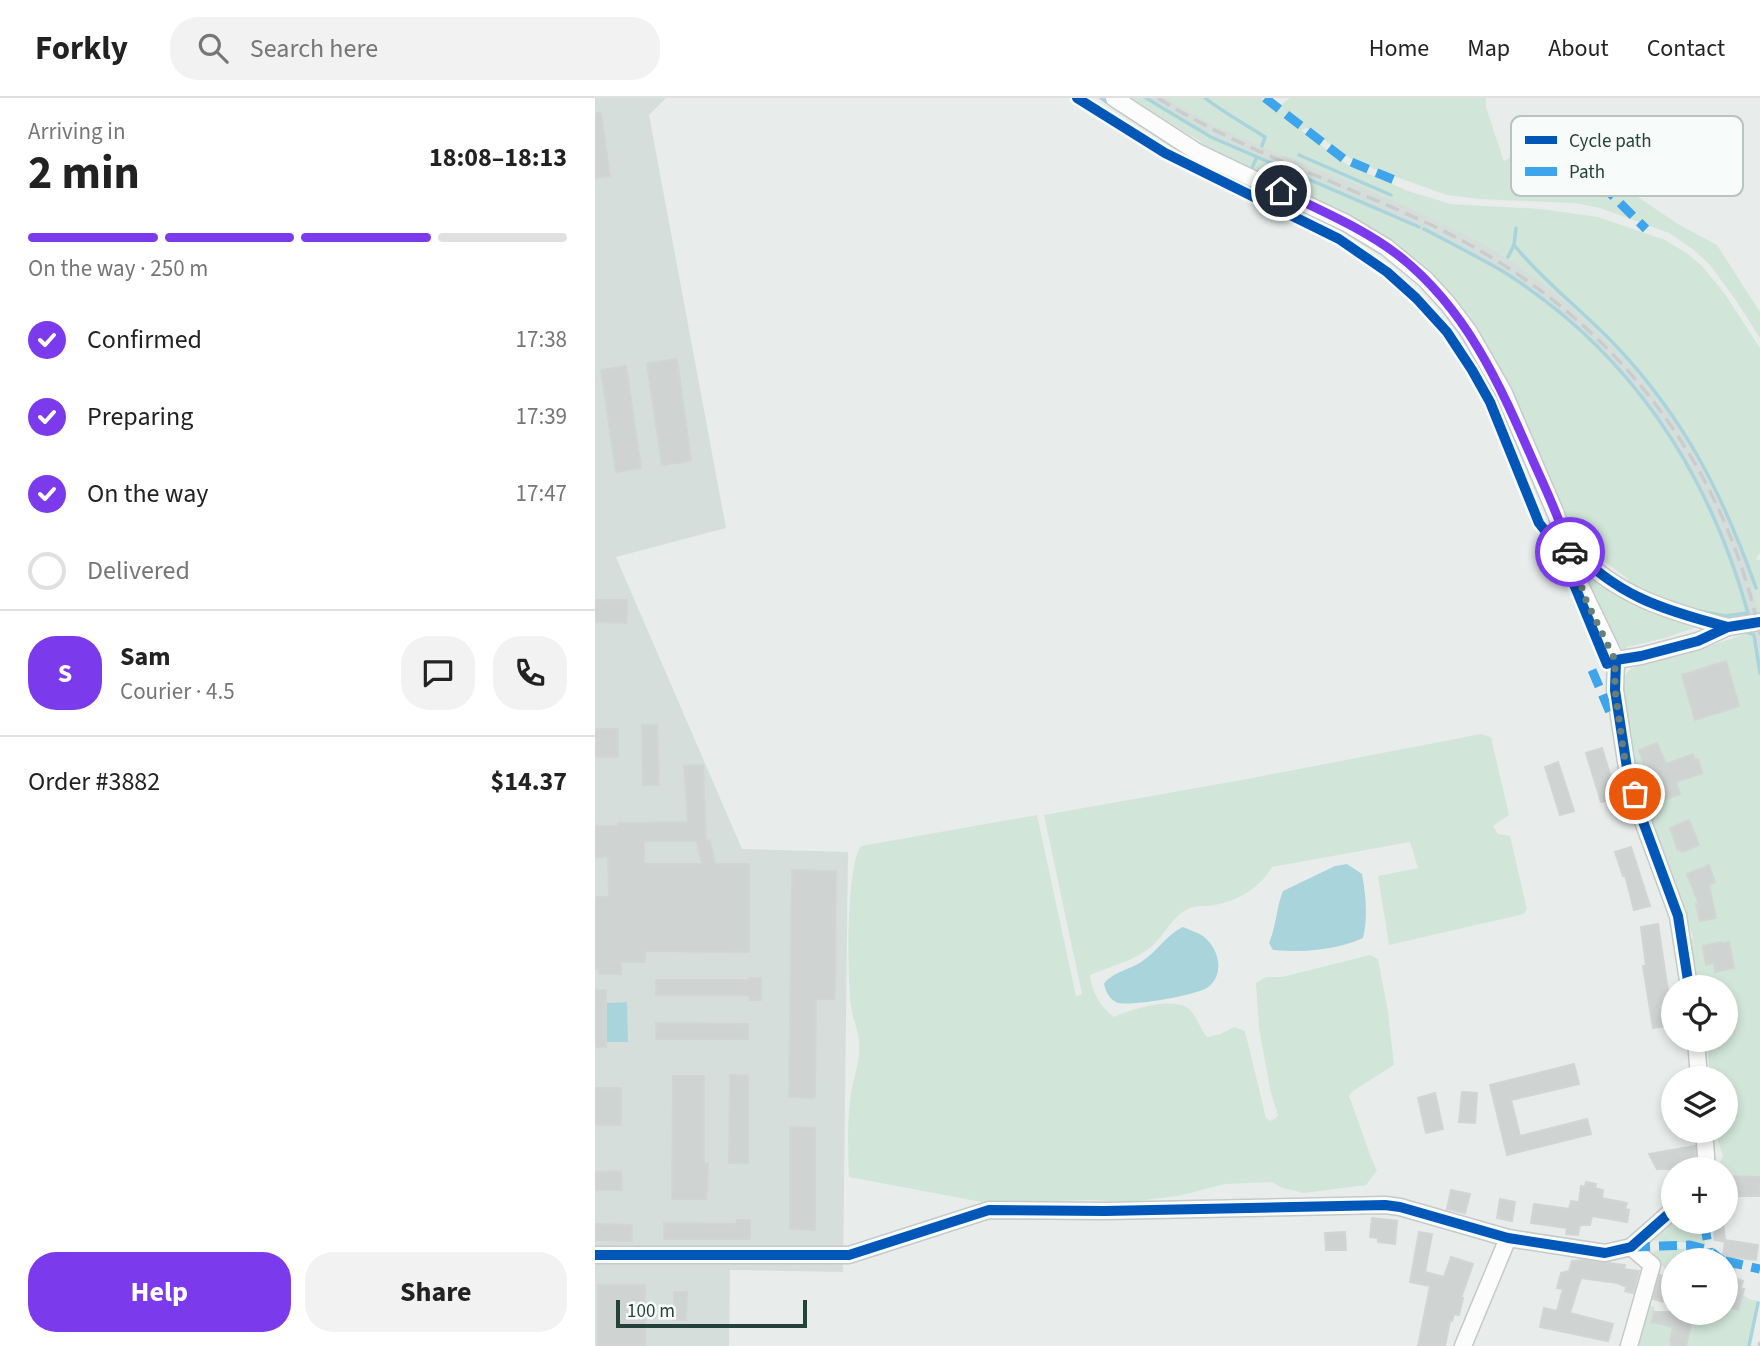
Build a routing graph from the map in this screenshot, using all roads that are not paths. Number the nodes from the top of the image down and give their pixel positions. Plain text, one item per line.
1 (1114, 98) edge
2 (1568, 543) junction
3 (1760, 622) edge
4 (1728, 627) junction
5 (1615, 660) junction
6 (1687, 975) edge
7 (1661, 1221) edge
8 (1508, 1238) junction
9 (1631, 1247) junction
10 (595, 1255) edge
11 (1463, 1346) edge
12 (1629, 1346) edge

1 - 2 street
2 - 4 street
2 - 5 street
3 - 4 street
4 - 5 street
5 - 6 street
7 - 9 street
8 - 9 street
8 - 10 street
8 - 11 street
9 - 12 street

